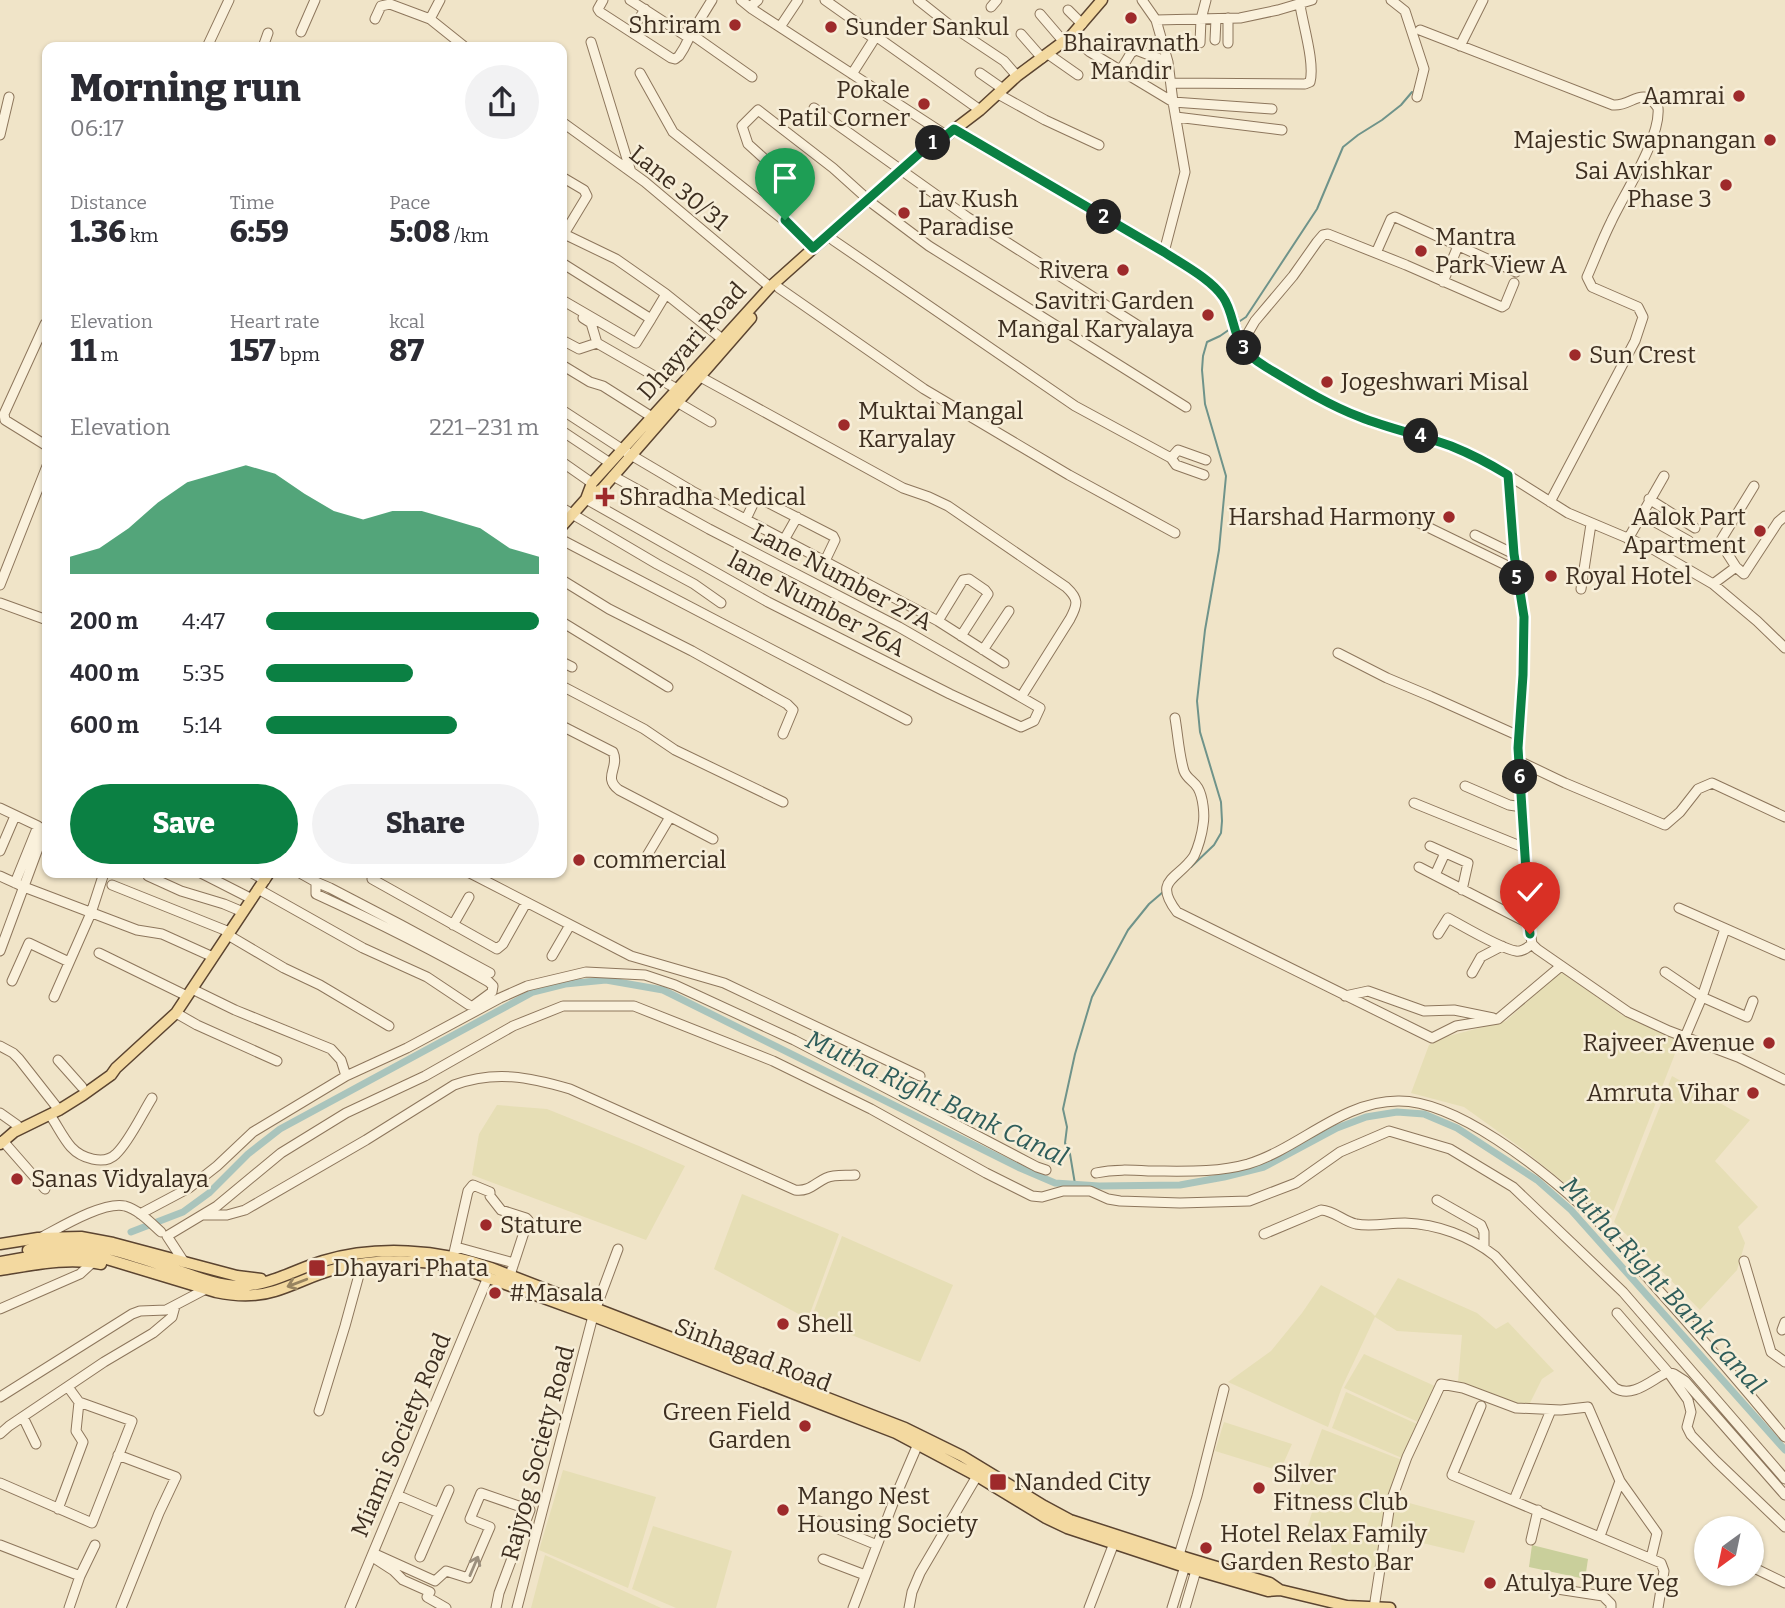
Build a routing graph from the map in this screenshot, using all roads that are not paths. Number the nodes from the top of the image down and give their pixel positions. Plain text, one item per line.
1 (229, 0) edge
2 (315, 0) edge
3 (440, 0) edge
4 (603, 0) edge
5 (630, 0) edge
6 (712, 0) edge
7 (741, 0) edge
8 (758, 0) edge
9 (797, 0) edge
10 (817, 0) edge
11 (825, 0) edge
12 (918, 0) edge
13 (1102, 0) edge
14 (1142, 0) edge
15 (1206, 0) edge
16 (1312, 0) edge
17 (1391, 0) edge
18 (1483, 0) edge
19 (1300, 5) junction
20 (750, 8) junction
21 (645, 9) junction
22 (1068, 10) dead end
23 (1040, 14) dead end
24 (375, 19) dead end
25 (430, 19) junction
26 (1201, 19) junction
27 (1216, 19) junction
28 (1228, 19) junction
29 (1156, 20) junction
30 (1082, 24) junction
31 (780, 27) junction
32 (1420, 30) dead end
33 (301, 32) dead end
34 (631, 32) junction
35 (268, 33) dead end
36 (1021, 34) dead end
37 (690, 36) junction
38 (1067, 39) junction
39 (1215, 40) dead end
40 (591, 41) dead end
41 (209, 42) edge
42 (265, 42) edge
43 (460, 42) edge
44 (1200, 43) dead end
45 (1228, 43) dead end
46 (1460, 46) junction
47 (1045, 56) junction
48 (1168, 62) junction
49 (1120, 71) junction
50 (640, 72) dead end
51 (980, 73) dead end
52 (852, 74) junction
53 (1078, 75) dead end
54 (1017, 76) junction
55 (752, 77) dead end
56 (1171, 83) junction
57 (1001, 91) junction
58 (9, 97) dead end
59 (1418, 97) dead end
60 (1173, 102) junction
61 (814, 108) dead end
62 (1272, 109) dead end
63 (980, 110) junction
64 (1176, 117) junction
65 (567, 126) edge
66 (1282, 130) dead end
67 (0, 135) edge
68 (946, 135) junction
69 (1099, 145) dead end
70 (769, 163) dead end
71 (631, 172) junction
72 (904, 172) junction
73 (567, 180) edge
74 (870, 202) junction
75 (567, 228) edge
76 (567, 236) edge
77 (833, 240) junction
78 (1458, 246) junction
79 (813, 248) junction
80 (1164, 252) junction
81 (1376, 253) junction
82 (567, 265) edge
83 (1516, 272) dead end
84 (1443, 282) junction
85 (1514, 282) dead end
86 (774, 288) junction
87 (666, 294) junction
88 (567, 306) edge
89 (567, 306) edge
90 (651, 319) junction
91 (1145, 330) dead end
92 (42, 333) edge
93 (725, 342) junction
94 (1240, 342) junction
95 (567, 343) edge
96 (597, 343) junction
97 (567, 368) edge
98 (696, 374) junction
99 (677, 389) junction
100 (677, 402) junction
101 (1186, 407) dead end
102 (567, 413) edge
103 (652, 417) junction
104 (711, 422) dead end
105 (567, 434) edge
106 (42, 443) edge
107 (627, 452) junction
108 (1171, 458) junction
109 (1206, 460) dead end
110 (610, 463) junction
111 (567, 466) edge
112 (1203, 475) dead end
113 (1508, 475) junction
114 (613, 476) junction
115 (1664, 476) dead end
116 (42, 479) edge
117 (592, 483) junction
118 (1754, 486) dead end
119 (586, 499) junction
120 (1650, 499) junction
121 (1550, 502) junction
122 (567, 512) edge
123 (1641, 514) junction
124 (572, 515) junction
125 (1405, 516) dead end
126 (1785, 516) edge
127 (797, 517) junction
128 (746, 519) junction
129 (567, 520) edge
130 (1591, 524) junction
131 (1695, 528) dead end
132 (1175, 533) dead end
133 (1475, 535) dead end
134 (1628, 539) junction
135 (784, 540) junction
136 (1689, 541) dead end
137 (567, 543) edge
138 (1514, 554) junction
139 (825, 561) junction
140 (1736, 567) junction
141 (1516, 570) junction
142 (567, 583) edge
143 (1713, 584) junction
144 (0, 585) edge
145 (1581, 589) dead end
146 (0, 603) edge
147 (722, 603) dead end
148 (1009, 611) dead end
149 (42, 618) edge
150 (937, 621) junction
151 (567, 625) edge
152 (961, 636) junction
153 (1785, 648) edge
154 (983, 650) junction
155 (1338, 653) dead end
156 (1004, 663) dead end
157 (567, 664) edge
158 (572, 667) dead end
159 (668, 687) dead end
160 (567, 689) edge
161 (1021, 697) junction
162 (1175, 718) dead end
163 (906, 720) dead end
164 (1034, 721) joint
165 (567, 729) edge
166 (783, 734) dead end
167 (1519, 736) junction
168 (1519, 761) junction
169 (1465, 786) dead end
170 (783, 802) dead end
171 (1414, 803) dead end
172 (1522, 807) junction
173 (0, 808) edge
174 (15, 816) junction
175 (670, 817) junction
176 (1785, 817) edge
177 (42, 835) edge
178 (713, 839) dead end
179 (1430, 846) dead end
180 (1525, 848) junction
181 (0, 851) edge
182 (1445, 853) junction
183 (645, 859) dead end
184 (1419, 867) dead end
185 (1435, 875) junction
186 (0, 876) edge
187 (102, 878) edge
188 (152, 878) edge
189 (226, 878) edge
190 (308, 878) edge
191 (479, 878) edge
192 (372, 879) dead end
193 (316, 883) junction
194 (19, 885) junction
195 (112, 885) dead end
196 (261, 885) edge
197 (1462, 890) junction
198 (469, 897) dead end
199 (526, 903) junction
200 (1679, 908) dead end
201 (243, 912) junction
202 (91, 913) junction
203 (1528, 923) junction
204 (453, 925) junction
205 (570, 925) junction
206 (1725, 929) junction
207 (1438, 934) dead end
208 (228, 935) junction
209 (1532, 944) junction
210 (1502, 946) junction
211 (0, 951) edge
212 (99, 953) dead end
213 (1785, 955) edge
214 (552, 956) dead end
215 (214, 957) junction
216 (69, 962) junction
217 (1561, 966) junction
218 (1665, 972) dead end
219 (490, 973) dead end
220 (1472, 973) dead end
221 (12, 981) dead end
222 (190, 993) junction
223 (1345, 996) junction
224 (54, 997) dead end
225 (1702, 997) junction
226 (1753, 1001) dead end
227 (176, 1013) junction
228 (1498, 1019) junction
229 (389, 1026) dead end
230 (1685, 1037) junction
231 (0, 1046) edge
232 (58, 1059) dead end
233 (277, 1061) dead end
234 (116, 1068) junction
235 (346, 1076) junction
236 (920, 1076) dead end
237 (1783, 1076) edge
238 (82, 1087) junction
239 (152, 1098) dead end
240 (55, 1110) junction
241 (0, 1113) edge
242 (18, 1125) junction
243 (1, 1141) edge
244 (1046, 1170) dead end
245 (1096, 1173) dead end
246 (855, 1175) dead end
247 (45, 1189) dead end
248 (1437, 1200) dead end
249 (140, 1214) junction
250 (202, 1215) junction
251 (164, 1234) junction
252 (1264, 1234) dead end
253 (0, 1244) edge
254 (39, 1247) junction
255 (1484, 1247) junction
256 (618, 1249) dead end
257 (455, 1252) junction
258 (0, 1255) edge
259 (1744, 1261) dead end
260 (0, 1262) edge
261 (93, 1262) junction
262 (184, 1262) junction
263 (514, 1263) junction
264 (362, 1264) junction
265 (0, 1270) edge
266 (510, 1275) junction
267 (488, 1276) junction
268 (278, 1278) junction
269 (191, 1284) junction
270 (206, 1289) junction
271 (179, 1304) junction
272 (0, 1310) edge
273 (595, 1312) junction
274 (1617, 1313) dead end
275 (1785, 1362) edge
276 (1668, 1372) junction
277 (68, 1387) junction
278 (1224, 1389) dead end
279 (0, 1396) edge
280 (79, 1402) junction
281 (1481, 1406) dead end
282 (1551, 1410) junction
283 (319, 1411) dead end
284 (23, 1417) junction
285 (870, 1417) junction
286 (0, 1434) edge
287 (1785, 1437) edge
288 (36, 1444) dead end
289 (918, 1444) junction
290 (118, 1455) junction
291 (977, 1476) junction
292 (1785, 1479) edge
293 (1620, 1481) junction
294 (0, 1483) edge
295 (449, 1490) dead end
296 (1785, 1494) edge
297 (397, 1495) junction
298 (1514, 1500) junction
299 (1026, 1501) junction
300 (58, 1509) junction
301 (1538, 1510) junction
302 (439, 1513) junction
303 (819, 1521) dead end
304 (1069, 1524) junction
305 (1785, 1527) edge
306 (1600, 1536) junction
307 (1531, 1540) dead end
308 (1114, 1543) junction
309 (0, 1545) edge
310 (95, 1545) dead end
311 (877, 1545) junction
312 (372, 1555) junction
313 (420, 1557) dead end
314 (1651, 1558) junction
315 (822, 1559) dead end
316 (1189, 1562) junction
317 (406, 1568) junction
318 (1764, 1573) edge
319 (865, 1575) junction
320 (80, 1576) junction
321 (402, 1578) junction
322 (1785, 1583) edge
323 (1524, 1584) dead end
324 (69, 1608) edge
325 (121, 1608) edge
326 (350, 1608) edge
327 (446, 1608) edge
328 (496, 1608) edge
329 (517, 1608) edge
330 (853, 1608) edge
331 (909, 1608) edge
332 (1089, 1608) edge
333 (1172, 1608) edge
334 (1185, 1608) edge
335 (1374, 1608) edge
336 (1390, 1608) edge
337 (1611, 1608) edge
338 (1658, 1608) edge

1 - 41 street
2 - 33 street
3 - 25 street
4 - 34 street
5 - 21 street
6 - 37 street
7 - 20 street
8 - 20 street
9 - 31 street
10 - 52 street
11 - 63 street
12 - 54 street
13 - 30 main road, Dhayari Road
14 - 29 street
15 - 26 street
16 - 19 street
17 - 59 street
18 - 46 street
19 - 28 street
19 - 56 street
20 - 31 street
21 - 34 street
21 - 37 street
22 - 30 street
23 - 38 street
24 - 25 street
25 - 43 street
26 - 27 street
26 - 29 street
26 - 44 street
27 - 28 street
27 - 39 street
28 - 45 street
29 - 48 street
30 - 38 main road, Dhayari Road
31 - 52 street
32 - 46 street
34 - 37 street
35 - 42 street
36 - 47 street
37 - 55 street
38 - 47 main road, Dhayari Road
38 - 49 street
40 - 71 street
46 - 121 street
47 - 53 street
47 - 54 main road, Dhayari Road
48 - 49 street
48 - 56 street
49 - 60 street
50 - 79 street
51 - 57 street
52 - 68 street
54 - 57 main road, Dhayari Road
56 - 60 street
57 - 63 main road, Dhayari Road
57 - 69 street
58 - 67 street
60 - 62 street
60 - 64 street
61 - 72 street
63 - 68 main road, Dhayari Road
64 - 66 street
64 - 80 street
65 - 71 street, Lane 30/31
68 - 72 main road, Dhayari Road
68 - 80 street
70 - 74 street
71 - 86 street, Lane 30/31
72 - 74 main road, Dhayari Road
72 - 91 street
73 - 75 street
74 - 77 main road, Dhayari Road
74 - 79 main road, Dhayari Road
74 - 101 street
76 - 87 street
77 - 86 main road, Dhayari Road
77 - 108 street
78 - 81 street
78 - 83 street
78 - 84 street
79 - 86 main road, Dhayari Road
80 - 94 street
81 - 84 street
81 - 94 street
82 - 90 street
84 - 85 street
86 - 93 main road, Dhayari Road
86 - 132 street, Lane 30/31
87 - 90 street
87 - 93 street
88 - 90 street
89 - 96 street
92 - 106 street
93 - 98 main road, Dhayari Road
94 - 113 street
95 - 96 street
96 - 99 street
97 - 103 street
98 - 99 main road, Dhayari Road
98 - 100 main road, Dhayari Road
98 - 161 street
99 - 103 main road, Dhayari Road
100 - 104 street
100 - 107 main road, Dhayari Road
102 - 107 street
103 - 107 main road, Dhayari Road
105 - 110 street
107 - 110 main road, Dhayari Road
107 - 114 main road, Dhayari Road
107 - 128 street
108 - 109 street
108 - 112 street
110 - 117 main road, Dhayari Road
111 - 117 street
113 - 121 street
113 - 138 street
114 - 119 main road, Dhayari Road
114 - 161 street, Lane Number 27A
115 - 120 street
116 - 144 street
117 - 119 main road, Dhayari Road
118 - 140 street
119 - 124 main road, Dhayari Road
119 - 164 street, lane Number 26A
120 - 123 street
120 - 131 street
121 - 130 street
122 - 124 street
123 - 134 street
123 - 136 street
124 - 129 main road, Dhayari Road
124 - 147 street
125 - 141 street
126 - 140 street
127 - 128 street
127 - 135 street
127 - 139 street
128 - 135 street
130 - 134 street
130 - 145 street
133 - 138 street
134 - 143 street
135 - 139 street
137 - 163 street
138 - 141 street
139 - 150 street
140 - 143 street
141 - 167 street
142 - 166 street
143 - 153 street
146 - 149 street
148 - 154 street
150 - 152 street
150 - 152 street
151 - 159 street
152 - 154 street
154 - 156 street
155 - 167 street
157 - 158 street
160 - 170 street
161 - 164 street, Lane Number 27A
162 - 223 street
165 - 175 street
167 - 168 street
168 - 172 street
168 - 176 street
169 - 172 street
171 - 180 street
172 - 180 street
173 - 174 street
174 - 181 street
174 - 194 street
175 - 178 street
175 - 183 street
177 - 194 street
179 - 182 street
180 - 203 street
182 - 185 street
182 - 197 street
184 - 185 street
185 - 197 street
186 - 194 street
187 - 202 street
188 - 201 street
189 - 196 street
190 - 193 street
191 - 199 street
192 - 204 street
193 - 196 street
193 - 219 street
194 - 202 street
194 - 211 street
195 - 208 street
196 - 201 main road
197 - 203 street
198 - 204 street
199 - 204 street
199 - 205 street
200 - 206 street
201 - 208 main road
202 - 215 street
202 - 216 street
203 - 209 street
205 - 214 street
205 - 236 street
206 - 213 street
206 - 225 street
207 - 210 street
208 - 215 main road
208 - 229 street
209 - 210 street
209 - 217 street
210 - 220 street
212 - 222 street
215 - 222 main road
216 - 221 street
216 - 224 street
217 - 228 street
217 - 230 street
218 - 225 street
222 - 227 main road
222 - 235 street
223 - 228 street
223 - 228 street
225 - 226 street
225 - 230 street
227 - 233 street
227 - 234 main road
230 - 237 street
231 - 240 street
232 - 238 street
234 - 238 main road
234 - 240 main road
235 - 244 street
235 - 249 street
238 - 240 main road
239 - 240 street
240 - 242 main road
240 - 243 main road
241 - 242 street
242 - 243 main road
243 - 247 street
245 - 287 street
246 - 250 street
248 - 255 street
249 - 251 street
249 - 254 street
250 - 251 street
250 - 292 street
251 - 262 street
252 - 255 street
253 - 254 main road
254 - 258 main road
254 - 260 main road
254 - 262 main road
254 - 268 main road, Sinhagad Road
254 - 269 main road
255 - 276 street
256 - 273 street, Rajyog Society Road
257 - 263 street
257 - 263 street
257 - 266 main road, Sinhagad Road
257 - 268 main road, Sinhagad Road
259 - 275 street
261 - 265 main road
261 - 269 main road
261 - 272 street
262 - 268 main road
263 - 266 street
264 - 267 main road, Sinhagad Road
264 -> 270 main road, Sinhagad Road
264 - 283 street
266 - 273 main road, Sinhagad Road
267 - 273 main road, Sinhagad Road
267 - 297 street, Miami Society Road
269 - 270 main road, Sinhagad Road
270 - 271 street
271 - 277 street
271 - 279 street
273 - 285 main road, Sinhagad Road
273 - 329 street, Rajyog Society Road
274 - 276 street
276 - 296 street
276 - 305 street
277 - 280 street
277 - 284 street
278 - 316 street
280 - 290 street
280 - 300 street
281 - 298 street
282 - 293 street
282 - 298 street
282 - 335 street
284 - 286 street
284 - 288 street
285 - 289 main road, Sinhagad Road
285 - 299 main road, Sinhagad Road
289 - 291 main road, Sinhagad Road
289 - 311 street
290 - 300 street
290 - 325 street
291 - 299 main road, Sinhagad Road
291 - 331 street
293 - 306 street
293 - 314 street
294 - 300 street
295 - 302 street
297 - 302 street
297 - 312 street, Miami Society Road
298 - 301 street
299 - 304 main road, Sinhagad Road
301 - 306 street
301 - 307 street
302 - 313 street
303 - 311 street
304 - 308 main road, Sinhagad Road
304 - 316 main road, Sinhagad Road
306 - 314 street
308 - 316 main road, Sinhagad Road
308 - 332 street
309 - 320 street
310 - 320 street
311 - 319 street
312 - 317 street
312 - 321 street
312 - 326 street, Miami Society Road
314 - 338 street
315 - 319 street
316 - 333 street
316 - 334 street
316 - 335 main road, Sinhagad Road
317 - 321 street
317 -> 328 street
318 - 322 street
319 - 330 street
320 - 324 street
321 - 327 street
323 - 337 street
335 - 336 main road, Sinhagad Road

